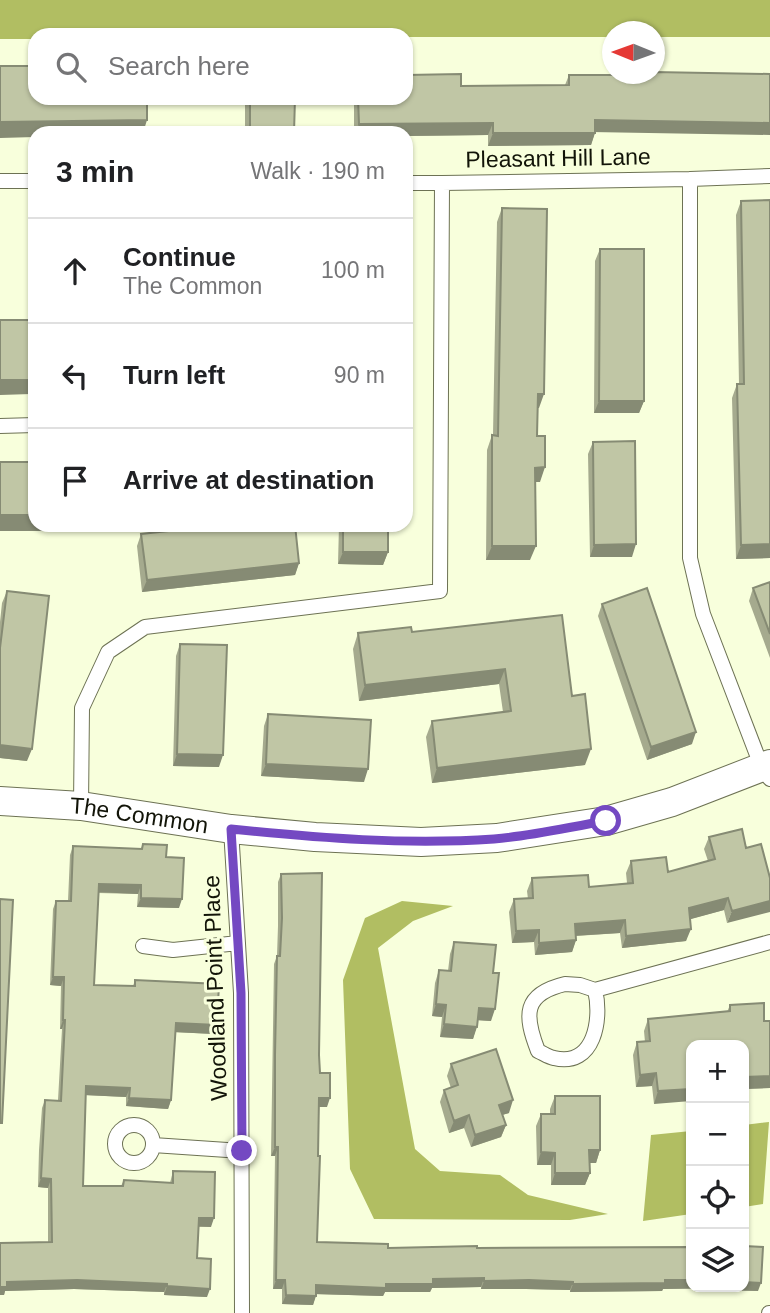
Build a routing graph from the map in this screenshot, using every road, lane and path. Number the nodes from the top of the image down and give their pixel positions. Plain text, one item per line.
1 (770, 176) edge
2 (690, 179) junction
3 (0, 181) edge
4 (28, 181) edge
5 (413, 183) edge
6 (442, 183) junction
7 (28, 425) edge
8 (0, 426) edge
9 (767, 771) edge
10 (0, 801) edge
11 (81, 806) junction
12 (231, 829) junction
13 (770, 942) edge
14 (238, 943) junction
15 (143, 946) dead end
16 (595, 990) junction
17 (153, 1145) dead end
18 (242, 1151) junction
19 (242, 1313) edge

1 - 2 lane, Pleasant Hill Lane
2 - 6 lane, Pleasant Hill Lane
2 - 9 lane
3 - 4 lane
5 - 6 lane
6 - 11 lane, Pleasant Hill Lane
7 - 8 lane
9 - 12 street, The Common
10 - 11 street, The Common
11 - 12 street, The Common
12 - 14 lane, Woodland Point Place
13 - 16 lane
14 - 15 lane
14 - 18 lane, Woodland Point Place
16 - 16 lane
17 - 18 lane
18 - 19 lane, Woodland Point Place

